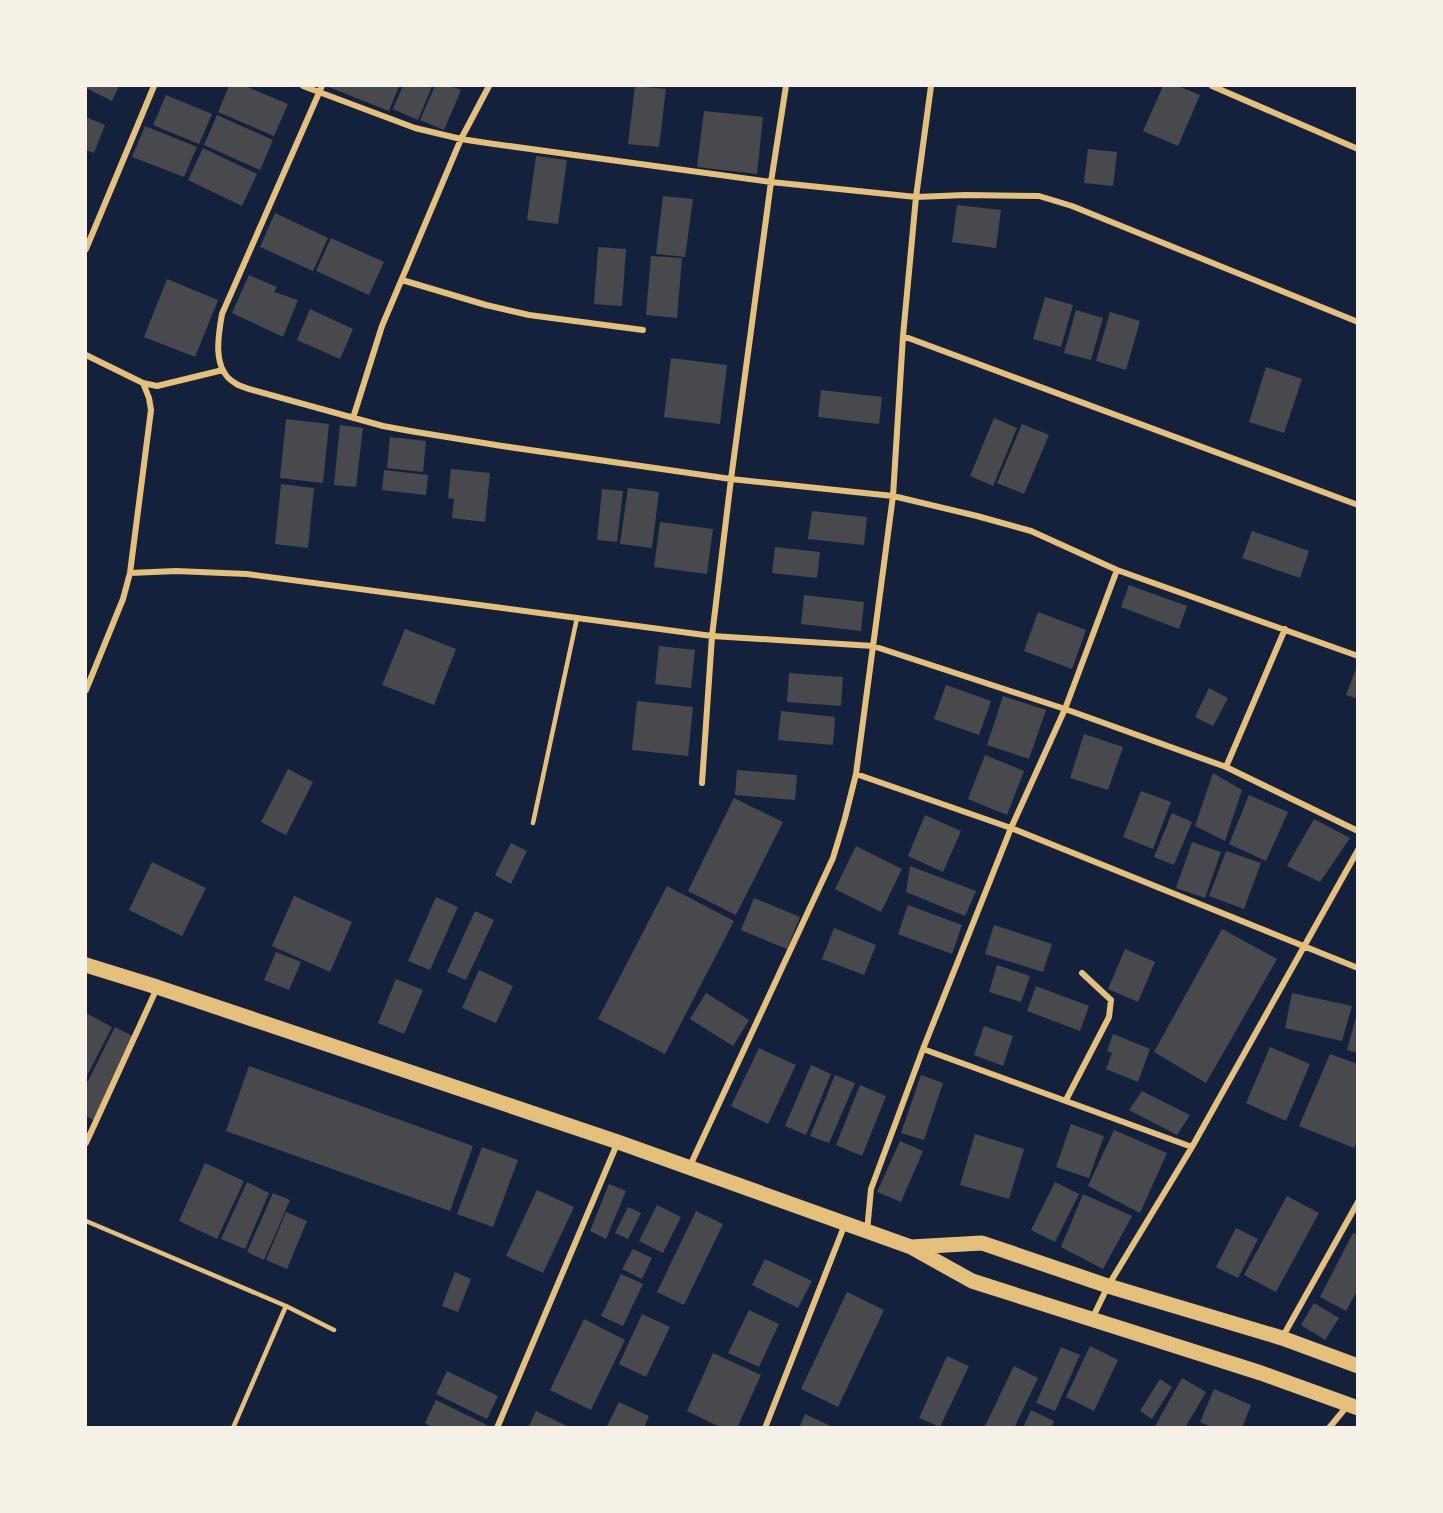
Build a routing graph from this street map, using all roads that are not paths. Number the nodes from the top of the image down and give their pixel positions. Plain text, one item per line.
1 (154, 86) edge
2 (303, 86) edge
3 (489, 86) edge
4 (786, 86) edge
5 (931, 86) edge
6 (1212, 86) edge
7 (321, 89) edge
8 (461, 139) junction
9 (1358, 149) edge
10 (771, 182) junction
11 (916, 198) junction
12 (86, 249) edge
13 (402, 280) junction
14 (1358, 322) edge
15 (644, 330) dead end
16 (903, 336) junction
17 (86, 355) edge
18 (223, 370) junction
19 (143, 382) junction
20 (353, 418) junction
21 (731, 479) junction
22 (893, 496) junction
23 (1358, 505) edge
24 (1117, 570) junction
25 (130, 573) junction
26 (577, 618) junction
27 (1285, 629) junction
28 (712, 636) junction
29 (873, 646) junction
30 (1358, 656) edge
31 (86, 690) edge
32 (1065, 708) junction
33 (1226, 767) junction
34 (856, 774) junction
35 (702, 783) dead end
36 (533, 823) dead end
37 (1011, 828) junction
38 (1358, 831) edge
39 (1358, 850) edge
40 (1304, 945) junction
41 (86, 965) edge
42 (1358, 968) edge
43 (1082, 973) dead end
44 (157, 987) junction
45 (923, 1049) junction
46 (1066, 1100) junction
47 (618, 1142) junction
48 (86, 1143) edge
49 (1192, 1147) junction
50 (689, 1168) junction
51 (1358, 1202) edge
52 (86, 1221) edge
53 (846, 1223) junction
54 (867, 1231) junction
55 (911, 1247) junction
56 (1108, 1286) junction
57 (286, 1306) junction
58 (1092, 1318) junction
59 (334, 1330) dead end
60 (1282, 1338) junction
61 (1358, 1366) edge
62 (1353, 1406) edge
63 (233, 1428) edge
64 (496, 1428) edge
65 (765, 1428) edge
66 (1329, 1428) edge

1 - 12 street
2 - 7 street
3 - 8 street
4 - 10 street
5 - 11 street
6 - 9 street
7 - 8 street
7 - 18 street
8 - 10 street
8 - 13 street
10 - 11 street
10 - 21 street
11 - 14 street
11 - 16 street
13 - 15 street
13 - 20 street
16 - 22 street
16 - 23 street
17 - 19 street
18 - 19 street
18 - 20 street
19 - 25 street
20 - 21 street
21 - 22 street
21 - 28 street
22 - 24 street
22 - 29 street
24 - 27 street
24 - 32 street
25 - 26 street
25 - 31 street
26 - 28 street
26 - 36 lane
27 - 30 street
27 - 33 street
28 - 29 street
28 - 35 street
29 - 32 street
29 - 34 street
32 - 33 street
32 - 37 street
33 - 38 street
34 - 37 street
34 - 50 street
37 - 40 street
37 - 45 street
39 - 40 street
40 - 42 street
40 - 49 street
41 - 44 main road
43 - 46 street
44 - 47 main road
44 - 48 street
45 - 46 street
45 - 54 street
46 - 49 street
47 - 50 main road
47 - 64 street
49 - 56 street
50 - 53 main road
51 - 60 street
52 - 57 lane
53 - 54 main road
53 - 65 street
54 - 55 main road
55 - 56 main road
55 - 58 main road
56 - 58 street
56 - 60 main road
57 - 59 lane
57 - 63 lane
58 - 62 main road
60 - 61 main road
62 - 66 street

